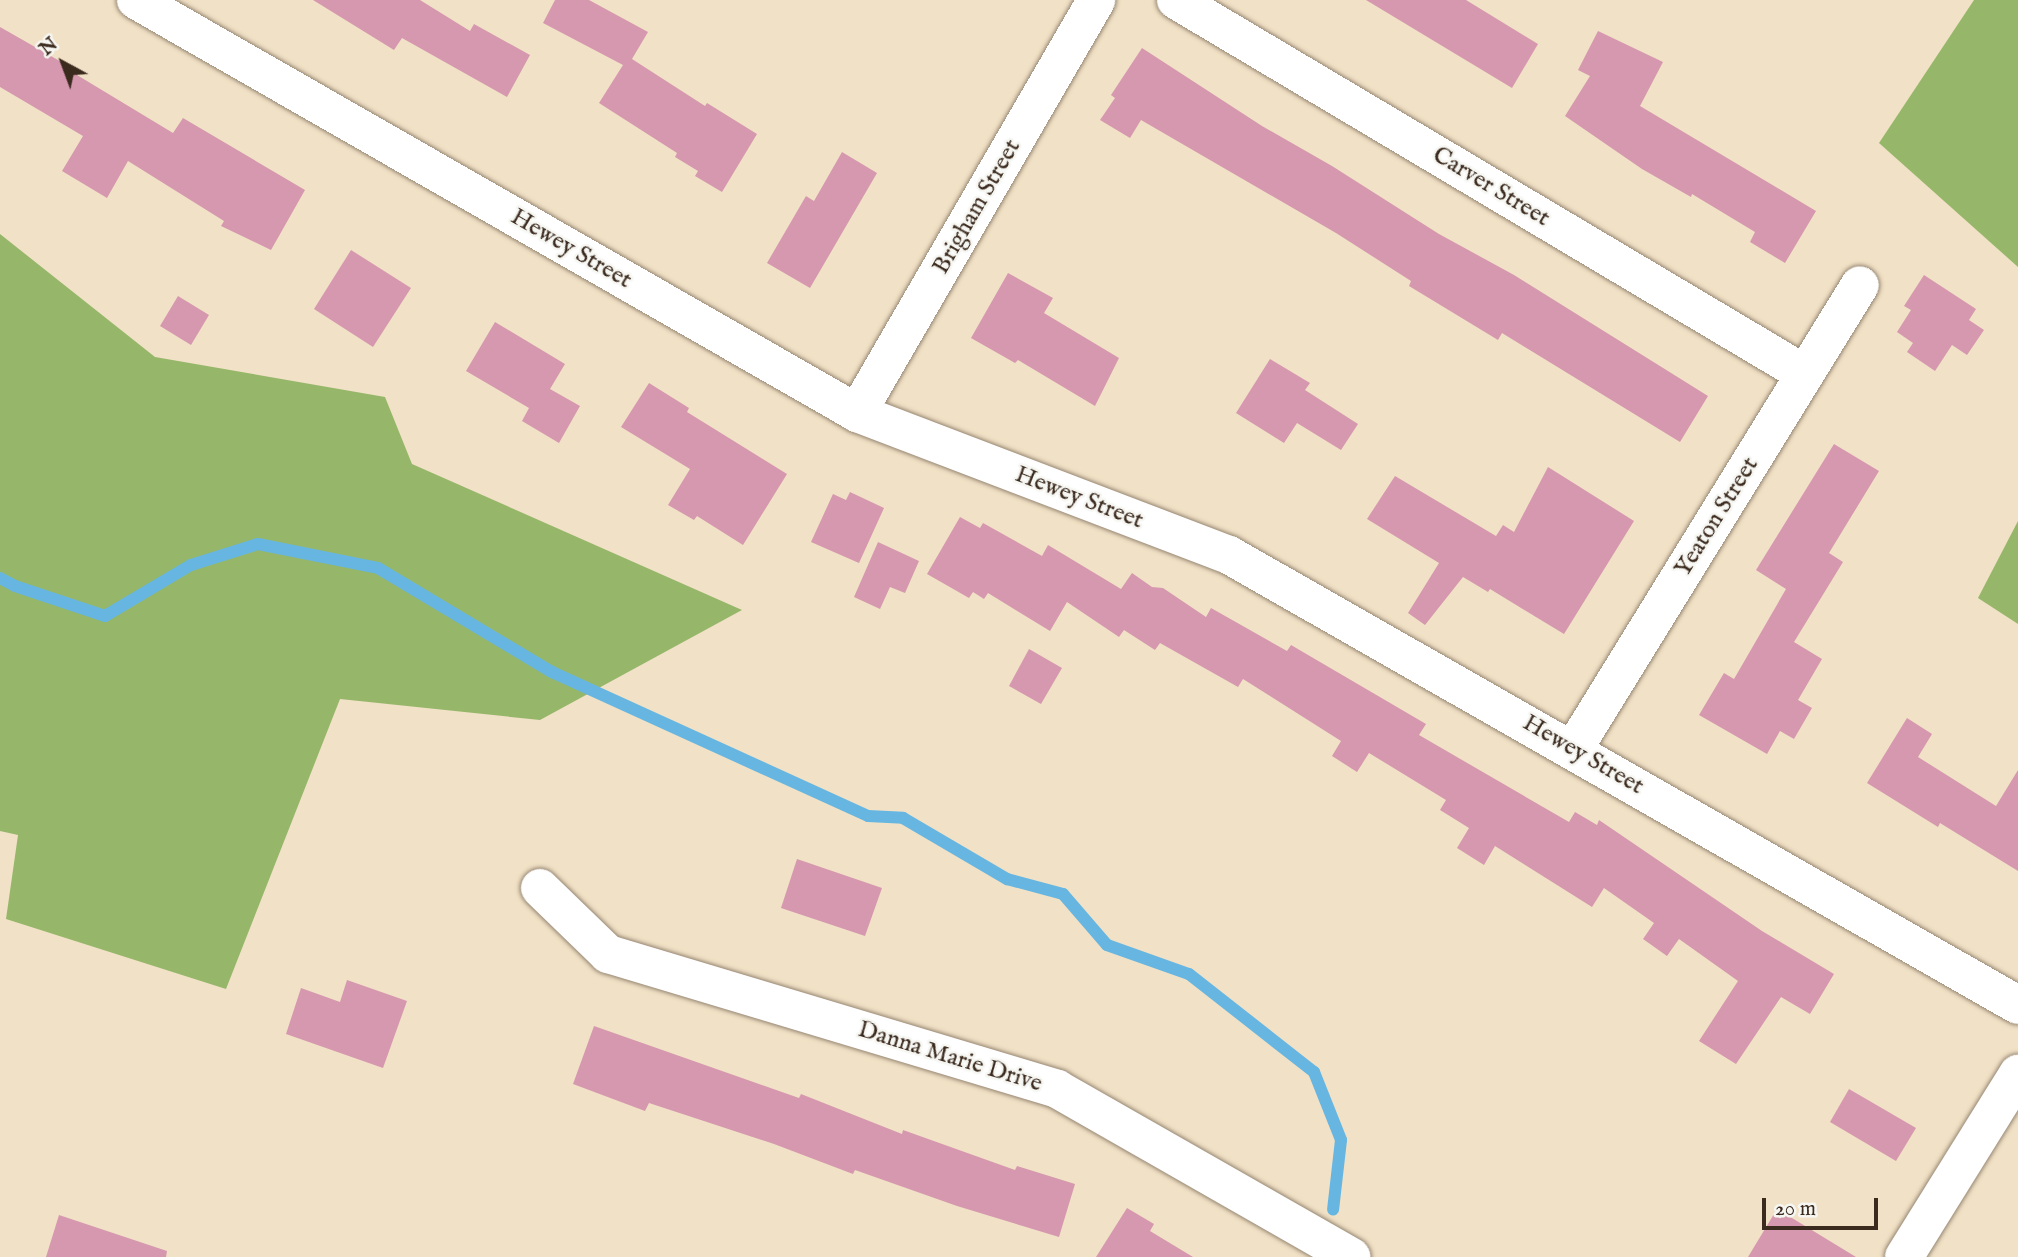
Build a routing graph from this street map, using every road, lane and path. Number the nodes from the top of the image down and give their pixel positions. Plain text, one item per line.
1 (136, 0) edge
2 (1096, 0) edge
3 (1176, 0) edge
4 (1860, 285) dead end
5 (1805, 374) junction
6 (858, 413) junction
7 (1573, 750) junction
8 (540, 888) dead end
9 (2018, 1004) edge
10 (2018, 1074) edge
11 (1352, 1257) edge
12 (1903, 1257) edge

1 - 6 street, Hewey Street
2 - 6 street, Brigham Street
3 - 5 street, Carver Street
4 - 5 street, Yeaton Street
5 - 7 street, Yeaton Street
6 - 7 street, Hewey Street
7 - 9 street, Hewey Street
8 - 11 street, Danna Marie Drive
10 - 12 street

